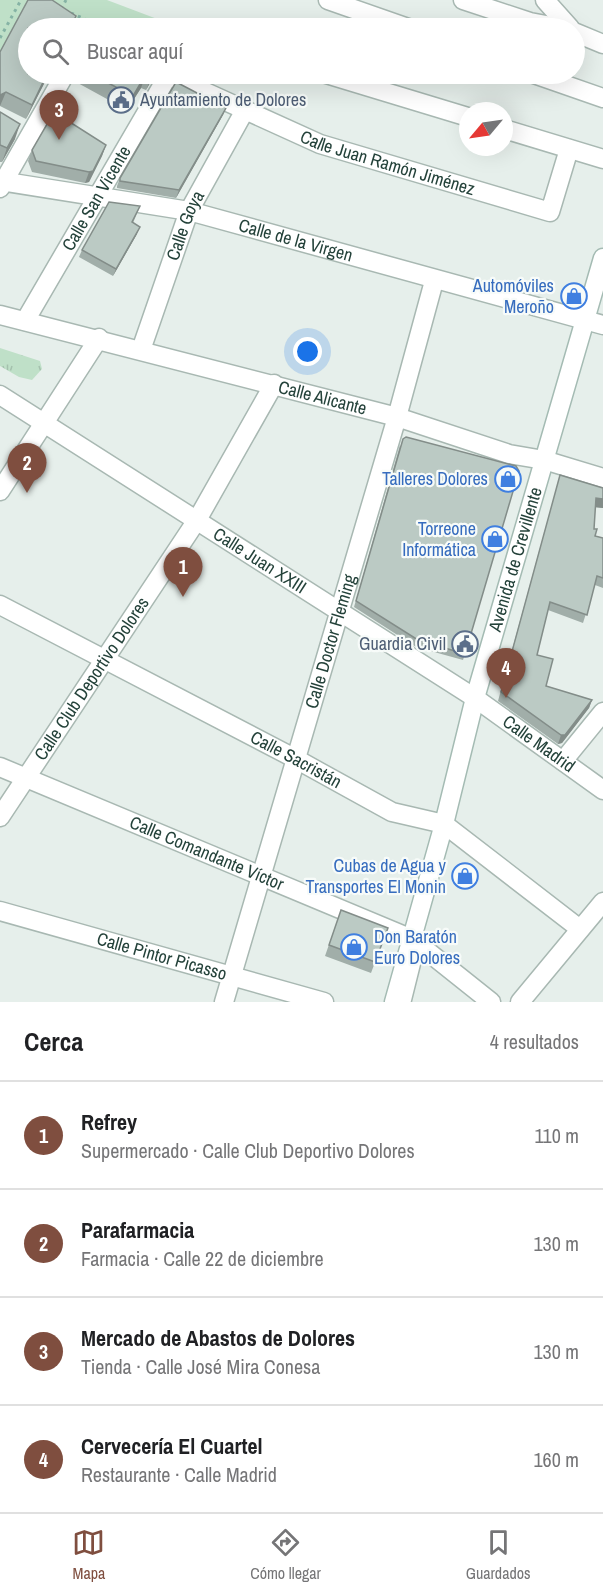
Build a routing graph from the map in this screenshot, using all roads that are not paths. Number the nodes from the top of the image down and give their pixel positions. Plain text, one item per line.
1 (463, 0) edge
2 (545, 0) edge
3 (336, 1) edge
4 (381, 18) edge
5 (518, 18) edge
6 (561, 18) edge
7 (585, 37) edge
8 (603, 44) edge
9 (58, 84) edge
10 (162, 84) edge
11 (189, 84) edge
12 (359, 84) edge
13 (563, 84) edge
14 (603, 98) edge
15 (245, 110) junction
16 (459, 114) edge
17 (10, 123) edge
18 (513, 132) edge
19 (30, 134) junction
20 (568, 148) junction
21 (603, 159) edge
22 (1, 184) edge
23 (98, 195) junction
24 (189, 212) junction
25 (603, 258) edge
26 (434, 280) junction
27 (0, 315) edge
28 (25, 321) junction
29 (594, 323) edge
30 (99, 338) junction
31 (141, 350) junction
32 (274, 384) junction
33 (0, 395) edge
34 (397, 417) junction
35 (45, 422) junction
36 (544, 460) junction
37 (603, 478) edge
38 (0, 491) edge
39 (197, 520) junction
40 (0, 605) edge
41 (340, 611) junction
42 (104, 660) junction
43 (475, 698) junction
44 (603, 712) edge
45 (296, 759) junction
46 (564, 761) junction
47 (0, 767) edge
48 (26, 778) junction
49 (603, 790) edge
50 (0, 817) edge
51 (444, 824) junction
52 (261, 876) junction
53 (603, 902) edge
54 (0, 911) edge
55 (580, 929) junction
56 (416, 942) junction
57 (232, 976) junction
58 (224, 1002) edge
59 (324, 1002) edge
60 (394, 1002) edge
61 (406, 1002) edge
62 (491, 1002) edge
63 (520, 1002) edge

1 - 5 street
2 - 6 street
3 - 4 street
7 - 8 street
9 - 19 street
10 - 23 street, Calle San Vicente
11 - 15 street, Calle Juan Ramón Jiménez
12 - 16 street
13 - 14 street
15 - 20 street, Calle Juan Ramón Jiménez
15 - 24 street, Calle Goya
17 - 19 street
18 - 20 street
19 - 22 street
20 - 21 street
22 - 23 street, Calle de la Virgen
23 - 24 street, Calle de la Virgen
23 - 28 street, Calle San Vicente
24 - 26 street, Calle de la Virgen
24 - 31 street, Calle Goya
25 - 29 street, Avenida de Crevillente
26 - 29 street, Calle de la Virgen
26 - 34 street, Calle Doctor Fleming
27 - 28 street, Calle Alicante
28 - 30 street, Calle Alicante
29 - 36 street, Avenida de Crevillente
30 - 31 street, Calle Alicante
30 - 35 street
31 - 32 street, Calle Alicante
32 - 34 street, Calle Alicante
32 - 39 street, Calle Club Deportivo Dolores
33 - 35 street, Calle Juan XXIII
34 - 36 street, Calle Alicante
34 - 41 street, Calle Doctor Fleming
35 - 38 street
35 - 39 street, Calle Juan XXIII
36 - 37 street, Calle Alicante
36 - 43 street, Avenida de Crevillente
39 - 41 street, Calle Juan XXIII
39 - 42 street, Calle Club Deportivo Dolores
40 - 42 street, Calle Sacristán
41 - 43 street, Calle Juan XXIII
41 - 45 street, Calle Doctor Fleming
42 - 45 street, Calle Sacristán
42 - 48 street, Calle Club Deportivo Dolores
43 - 46 street, Calle Madrid
43 - 51 street, Avenida de Crevillente
44 - 46 street
45 - 51 street, Calle Sacristán
45 - 52 street, Calle Doctor Fleming
46 - 49 street, Calle Madrid
47 - 48 street, Calle Comandante Víctor
48 - 50 street, Calle Club Deportivo Dolores
48 - 52 street, Calle Comandante Víctor
51 - 55 street, Calle Sacristán
51 - 56 street, Avenida de Crevillente
52 - 56 street, Calle Comandante Víctor
52 - 57 street, Calle Doctor Fleming
53 - 55 street
54 - 57 street, Calle Pintor Picasso
55 - 63 street
56 - 60 street, Avenida de Crevillente
56 - 61 lane
56 - 62 street, Calle Comandante Víctor
57 - 58 street, Calle Doctor Fleming
57 - 59 street, Calle Pintor Picasso

